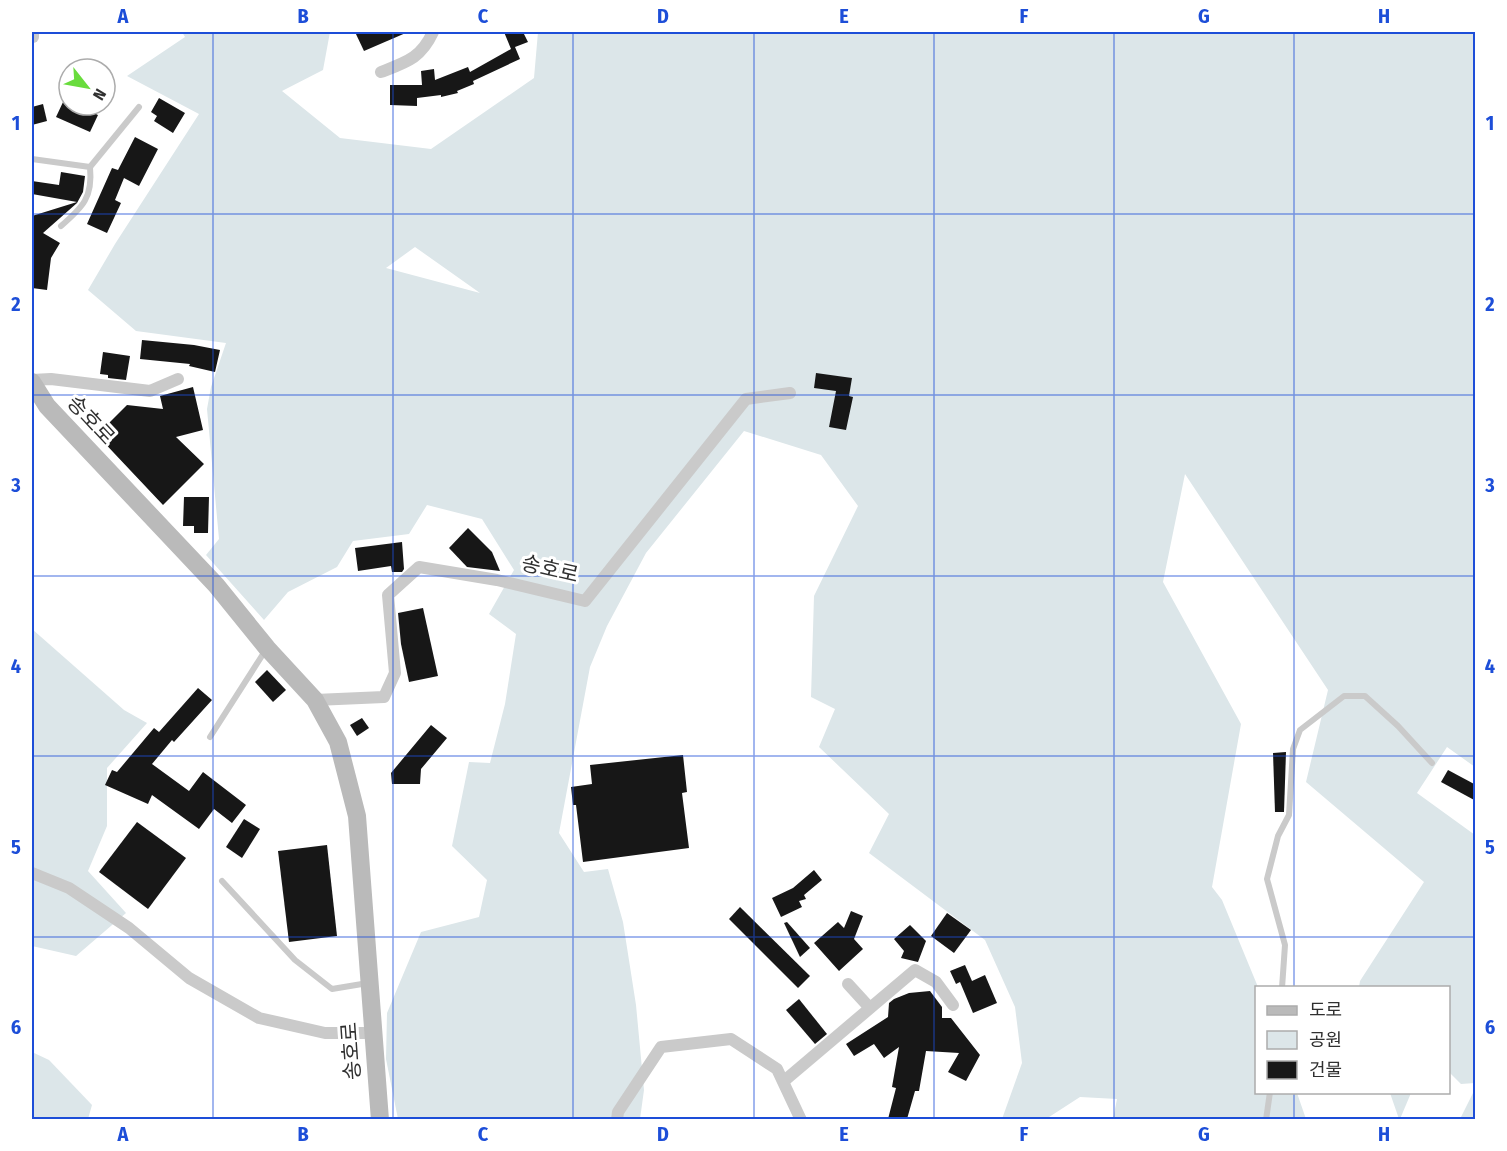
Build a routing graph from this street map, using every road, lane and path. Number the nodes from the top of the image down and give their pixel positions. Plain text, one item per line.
1 (434, 32) edge
2 (381, 72) dead end
3 (139, 107) dead end
4 (32, 159) edge
5 (90, 167) junction
6 (62, 226) dead end
7 (178, 380) dead end
8 (32, 381) edge
9 (790, 393) dead end
10 (267, 648) junction
11 (315, 700) junction
12 (210, 737) dead end
13 (1432, 763) dead end
14 (32, 873) edge
15 (222, 880) dead end
16 (368, 983) junction
17 (848, 984) dead end
18 (1282, 986) edge
19 (952, 1005) dead end
20 (869, 1007) junction
21 (372, 1033) junction
22 (784, 1081) junction
23 (1270, 1094) edge
24 (380, 1119) edge
25 (617, 1119) edge
26 (801, 1119) edge
27 (1266, 1119) edge

1 - 2 street
3 - 5 lane
4 - 5 lane
5 - 6 lane
7 - 8 street, 송호로
8 - 10 main road, 송호로
9 - 11 street, 송호로
10 - 11 main road, 송호로
10 - 12 lane
11 - 16 main road, 송호로
13 - 18 lane
14 - 21 street
15 - 16 lane
16 - 21 main road, 송호로
17 - 20 street
19 - 20 street
20 - 22 street
21 - 24 main road, 송호로
22 - 25 street
22 - 26 street
23 - 27 lane

